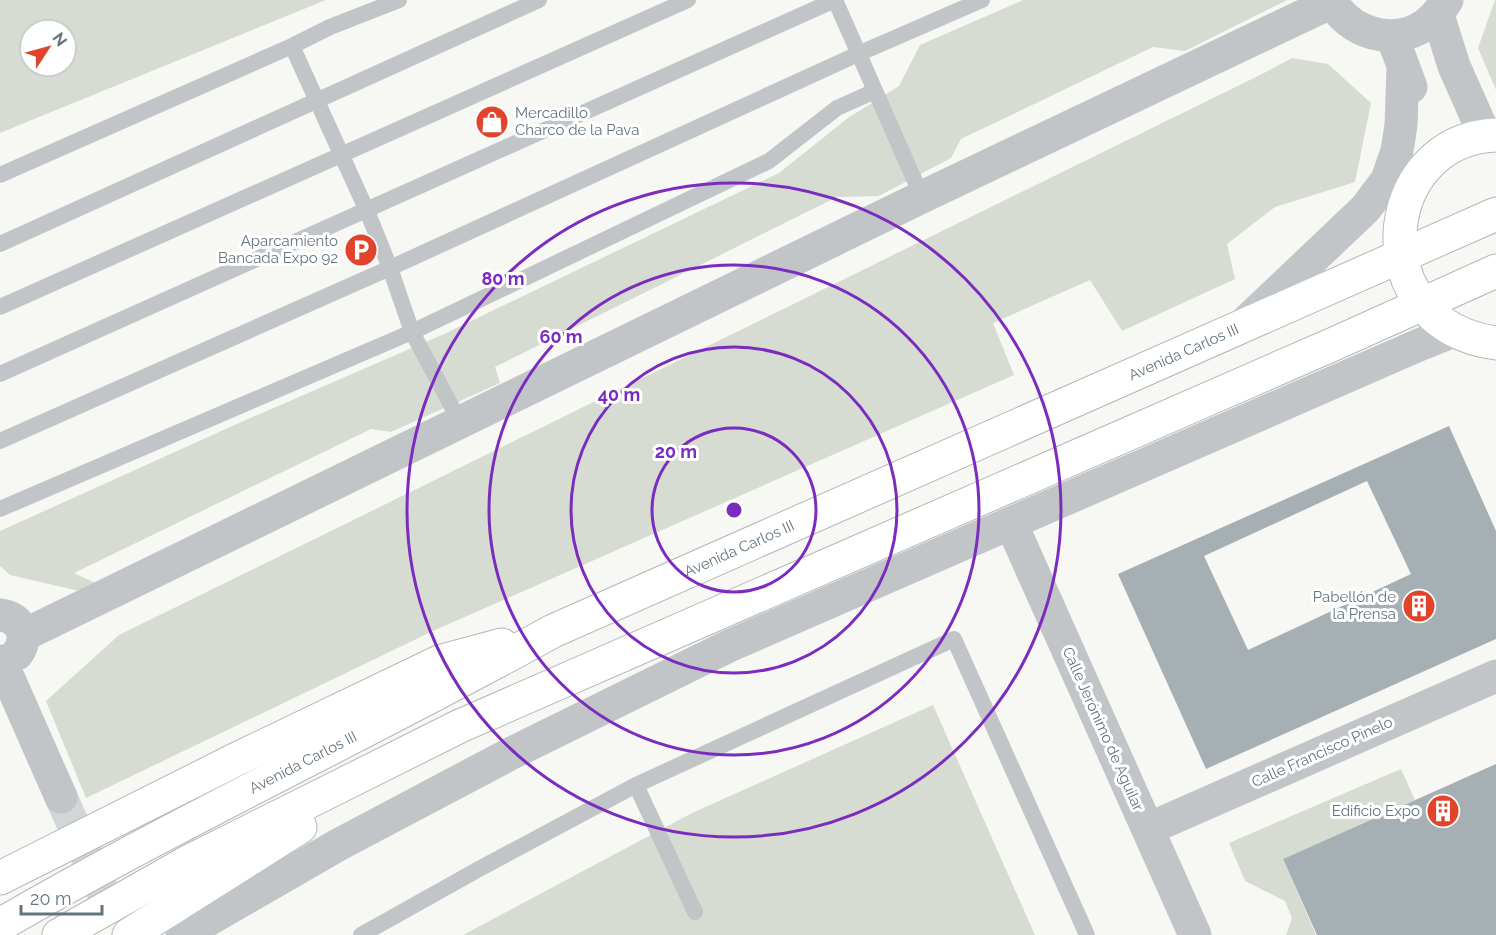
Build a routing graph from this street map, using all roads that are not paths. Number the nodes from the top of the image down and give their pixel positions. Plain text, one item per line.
1 (399, 0) edge
2 (539, 0) edge
3 (688, 0) edge
4 (835, 0) edge
5 (982, 0) edge
6 (1331, 1) edge
7 (1443, 7) edge
8 (1392, 36) junction
9 (292, 46) junction
10 (858, 54) junction
11 (1403, 67) junction
12 (875, 91) junction
13 (316, 100) junction
14 (1490, 136) edge
15 (342, 154) junction
16 (0, 175) edge
17 (1420, 176) junction
18 (922, 196) junction
19 (367, 211) junction
20 (1496, 214) edge
21 (0, 244) edge
22 (1400, 256) junction
23 (390, 268) junction
24 (1496, 271) edge
25 (1422, 304) junction
26 (0, 307) edge
27 (1245, 323) junction
28 (412, 332) junction
29 (1480, 342) edge
30 (0, 374) edge
31 (460, 422) junction
32 (0, 441) edge
33 (0, 509) edge
34 (1011, 523) junction
35 (12, 625) edge
36 (553, 631) junction
37 (4, 676) edge
38 (1496, 676) edge
39 (460, 726) junction
40 (636, 785) junction
41 (61, 797) tunnel mouth
42 (1148, 829) junction
43 (0, 878) edge
44 (695, 912) dead end
45 (0, 925) edge
46 (59, 935) edge
47 (129, 935) edge
48 (183, 935) edge
49 (361, 935) edge
50 (1087, 935) edge
51 (1195, 935) edge

1 - 9 lane
2 - 13 lane
3 - 15 lane
4 - 10 lane
4 - 19 lane
5 - 10 lane
6 - 8 street
6 - 18 street
7 - 8 street
7 - 14 street
8 - 11 street
9 - 13 lane
9 - 16 lane
10 - 12 lane
10 - 23 lane
11 - 17 street
11 - 27 street
12 - 18 lane
12 - 28 lane
13 - 15 lane
13 - 21 lane
14 - 17 main road
15 - 19 lane
15 - 26 lane
17 - 22 main road
18 - 31 street
19 - 23 lane
19 - 30 lane
20 - 22 main road, Avenida Carlos III
22 - 25 main road
22 - 27 main road, Avenida Carlos III
23 - 28 lane
23 - 32 lane
24 - 25 main road
25 - 29 main road
25 - 39 main road
27 - 36 main road, Avenida Carlos III
28 - 31 lane
28 - 33 lane
29 - 34 street
31 - 35 street
34 - 42 street, Calle Jerónimo de Aguilar
34 - 48 street
35 - 37 street
36 - 43 main road
36 - 45 main road, Avenida Carlos III
37 - 41 street
38 - 42 street, Calle Francisco Pinelo
39 - 46 main road
39 - 47 main road
40 - 44 lane
40 - 49 lane
40 - 50 lane
42 - 51 street, Calle Jerónimo de Aguilar

